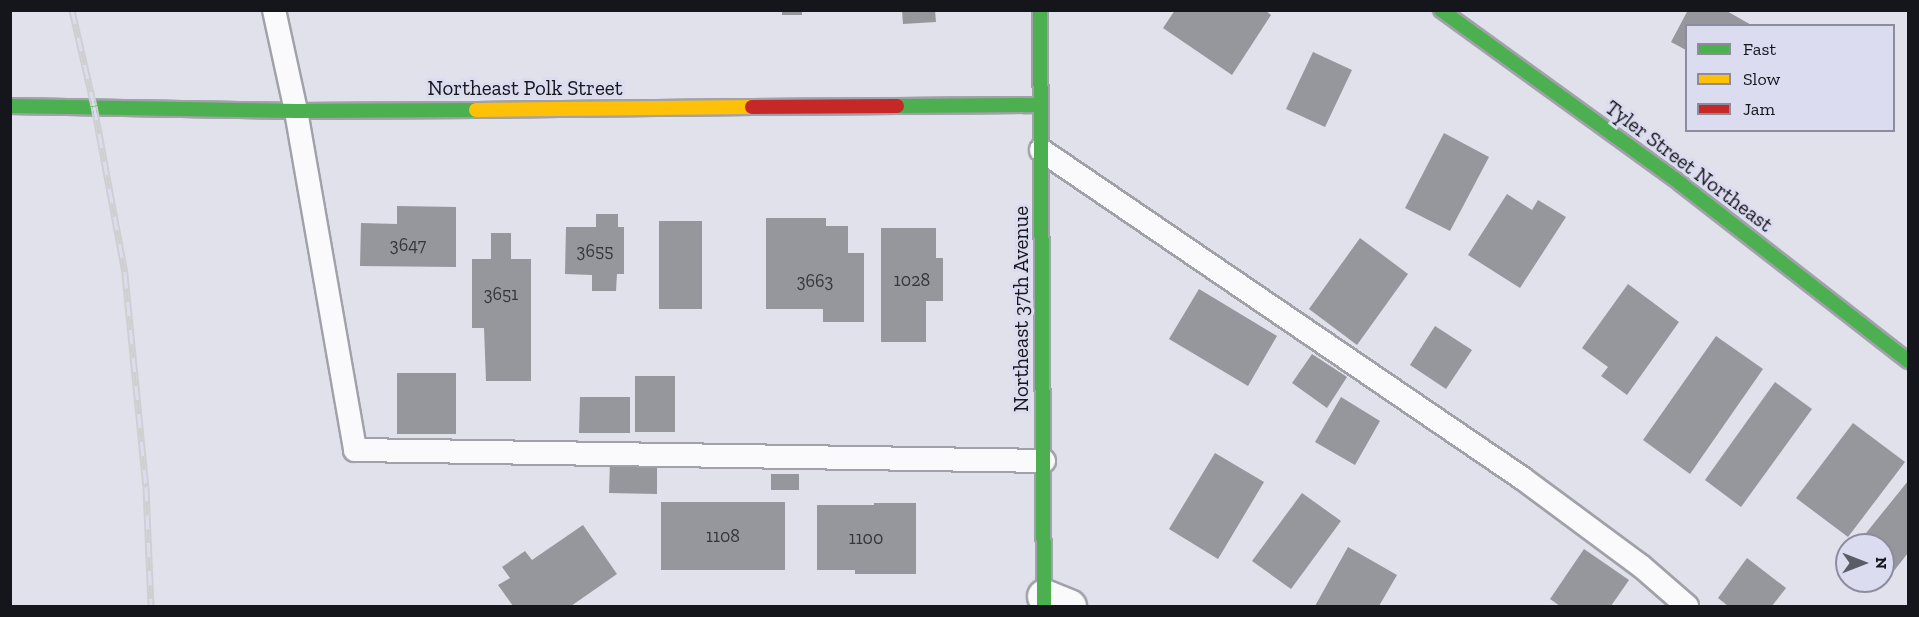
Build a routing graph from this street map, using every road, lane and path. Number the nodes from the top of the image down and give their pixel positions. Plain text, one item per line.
1 (274, 10) edge
2 (1040, 10) edge
3 (1441, 10) edge
4 (1041, 105) junction
5 (10, 106) edge
6 (296, 111) junction
7 (1041, 150) junction
8 (1908, 361) edge
9 (1044, 461) junction
10 (1052, 603) edge
11 (1687, 606) edge

1 - 6 lane
2 - 4 street, Northeast 37th Avenue
3 - 8 street, Tyler Street Northeast
4 - 6 street, Northeast Polk Street
4 - 7 street, Northeast 37th Avenue
5 - 6 street, Northeast Polk Street
6 - 9 lane
7 - 9 street, Northeast 37th Avenue
7 - 11 lane
9 - 10 street, Northeast 37th Avenue

